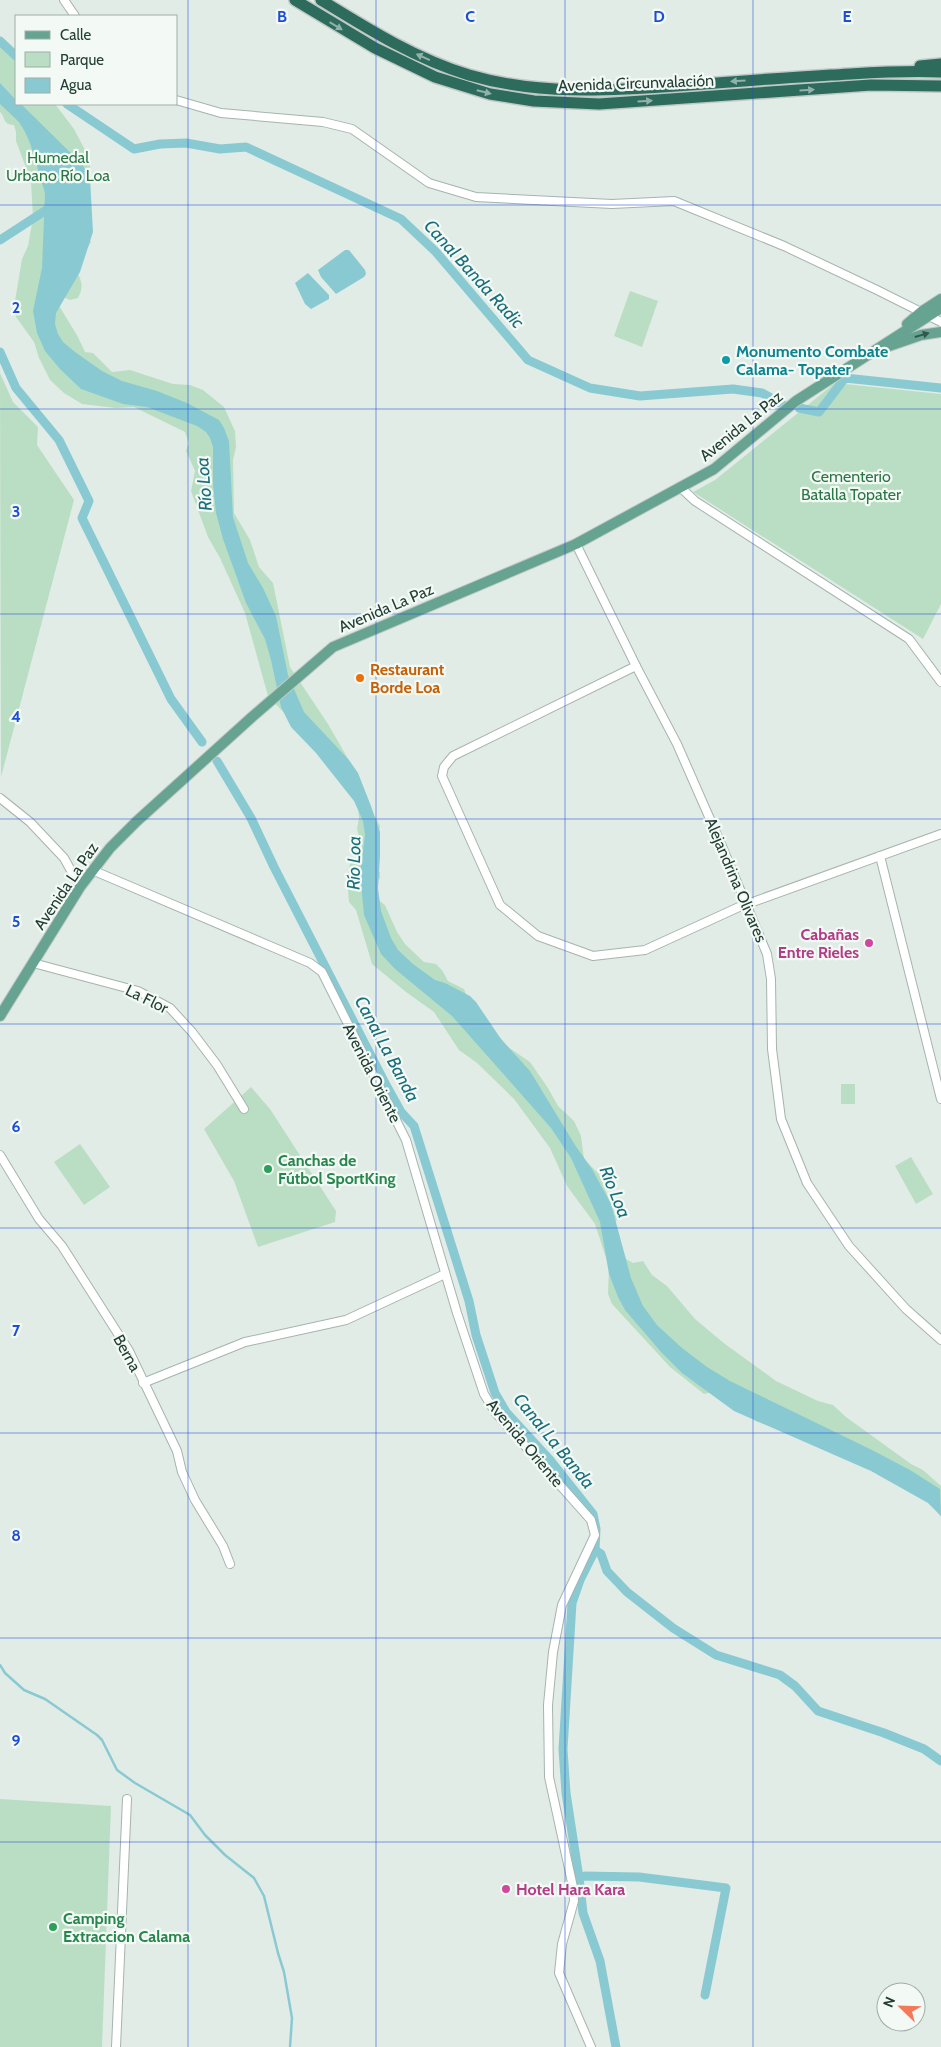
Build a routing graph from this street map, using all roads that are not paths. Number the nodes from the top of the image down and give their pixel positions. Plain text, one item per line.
1 (64, 0) edge
2 (295, 0) edge
3 (321, 0) edge
4 (74, 15) edge
5 (941, 64) edge
6 (892, 71) junction
7 (941, 72) edge
8 (907, 85) junction
9 (941, 86) edge
10 (941, 94) edge
11 (178, 101) edge
12 (941, 299) edge
13 (941, 308) edge
14 (925, 314) junction
15 (941, 322) edge
16 (941, 332) edge
17 (871, 352) junction
18 (680, 488) junction
19 (576, 544) junction
20 (636, 666) junction
21 (941, 682) edge
22 (0, 798) edge
23 (941, 834) edge
24 (880, 856) junction
25 (92, 870) junction
26 (80, 887) junction
27 (747, 904) junction
28 (33, 963) junction
29 (0, 1016) edge
30 (938, 1076) edge
31 (941, 1099) edge
32 (244, 1109) dead end
33 (0, 1155) edge
34 (445, 1274) junction
35 (941, 1340) edge
36 (143, 1383) junction
37 (230, 1564) dead end
38 (127, 1800) dead end
39 (116, 2047) edge
40 (591, 2047) edge

1 - 4 street
2 -> 8 highway, Avenida Circunvalación
6 -> 3 highway, Avenida Circunvalación
5 - 6 highway
6 - 7 highway, Avenida Circunvalación
8 - 9 highway, Avenida Circunvalación
8 - 10 highway
11 - 14 street
12 - 14 main road, Avenida La Paz
13 - 14 main road, Avenida La Paz
14 - 15 street
14 - 17 main road, Avenida La Paz
17 -> 16 main road
17 - 18 main road, Avenida La Paz
18 - 19 main road, Avenida La Paz
18 - 21 street
19 - 20 street, Alejandrina Olivares
19 - 25 main road, Avenida La Paz
20 - 27 street, Alejandrina Olivares
20 - 27 street
22 - 26 street
23 - 24 street
24 - 27 street
24 - 30 street
25 - 26 main road, Avenida La Paz
25 - 34 street, Avenida Oriente
26 - 28 main road, Avenida La Paz
27 - 35 street, Alejandrina Olivares
28 - 29 main road, Avenida La Paz
28 - 32 street, La Flor
30 - 31 street
33 - 36 street, Berna
34 - 36 street
34 - 40 street, Avenida Oriente
36 - 37 street, Berna
38 - 39 street

